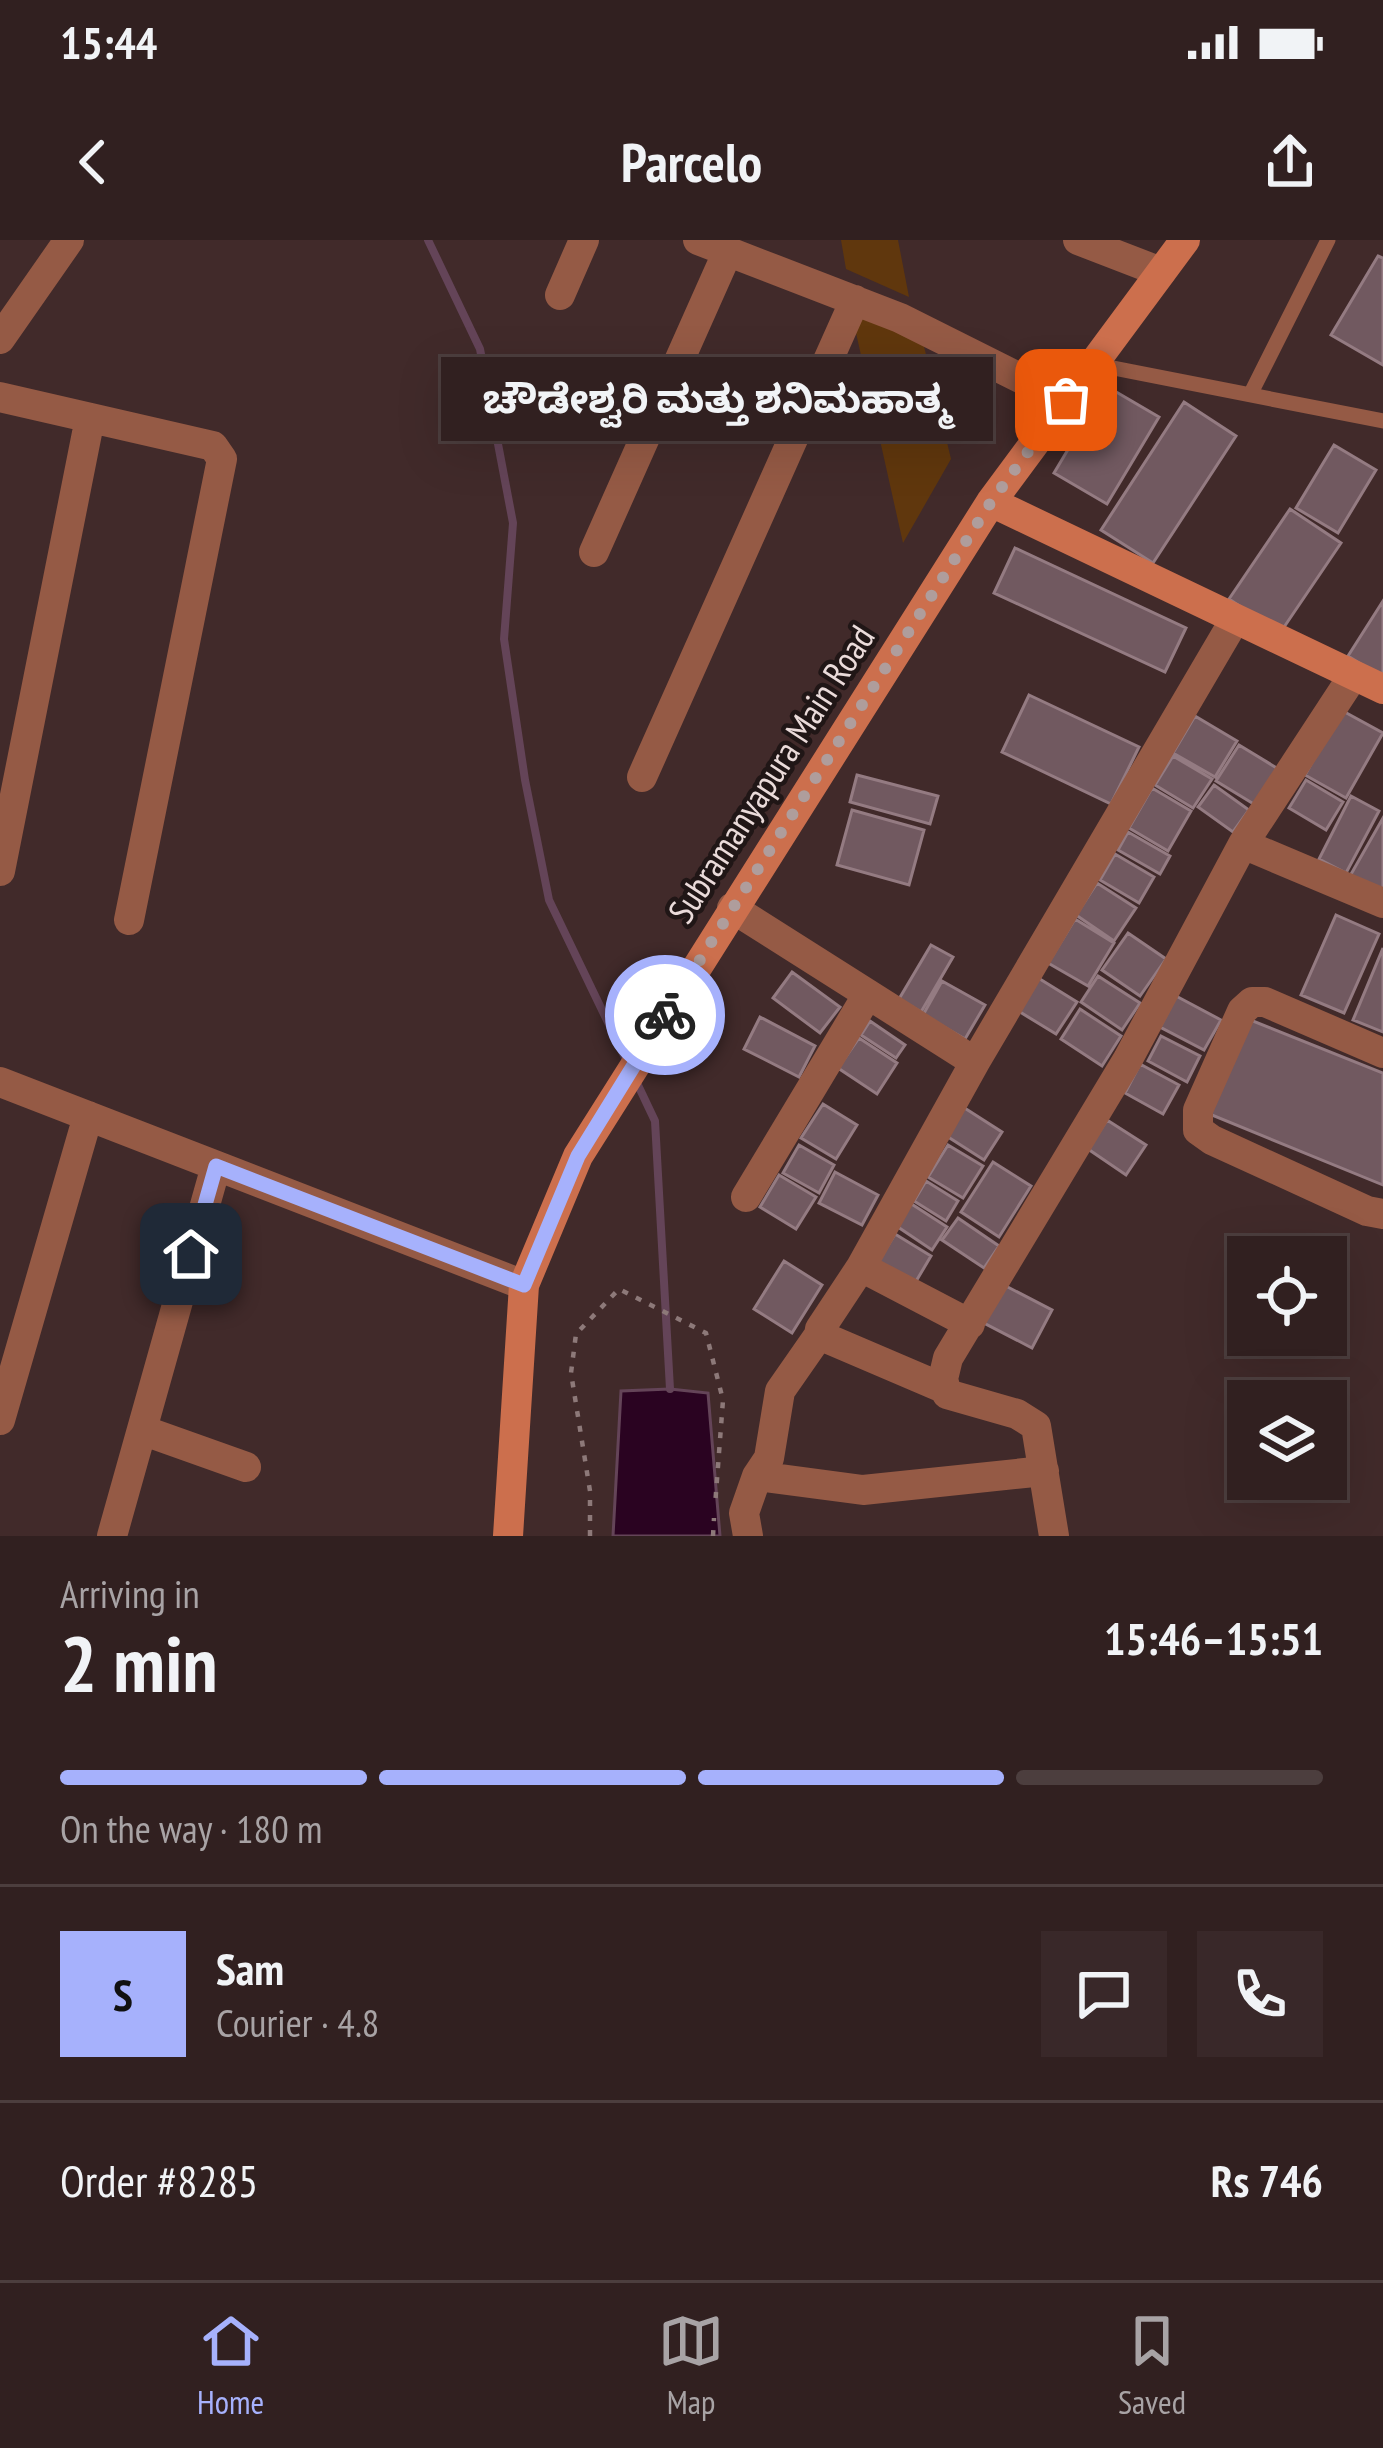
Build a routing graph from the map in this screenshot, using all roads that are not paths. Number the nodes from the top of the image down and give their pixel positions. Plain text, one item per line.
1 (69, 240) edge
2 (584, 240) edge
3 (698, 240) edge
4 (1078, 240) edge
5 (1185, 240) edge
6 (1328, 240) edge
7 (728, 251) junction
8 (1161, 272) junction
9 (560, 296) dead end
10 (855, 300) junction
11 (0, 339) edge
12 (1093, 364) junction
13 (1251, 393) junction
14 (0, 397) edge
15 (1066, 400) junction
16 (90, 418) junction
17 (1383, 421) edge
18 (991, 502) junction
19 (595, 552) dead end
20 (1234, 621) junction
21 (1353, 676) junction
22 (1383, 688) edge
23 (642, 777) dead end
24 (1243, 844) junction
25 (0, 871) edge
26 (1383, 903) edge
27 (732, 908) junction
28 (129, 920) dead end
29 (868, 994) junction
30 (1383, 1053) edge
31 (975, 1062) junction
32 (0, 1082) edge
33 (88, 1116) junction
34 (216, 1166) junction
35 (746, 1197) dead end
36 (1383, 1214) edge
37 (861, 1267) junction
38 (524, 1285) junction
39 (970, 1324) junction
40 (819, 1335) junction
41 (943, 1388) junction
42 (0, 1420) edge
43 (142, 1430) junction
44 (246, 1467) dead end
45 (1043, 1471) junction
46 (757, 1476) junction
47 (112, 1536) edge
48 (508, 1536) edge
49 (748, 1536) edge
50 (1054, 1536) edge

1 - 11 street
2 - 9 street
3 - 7 street
4 - 8 street
5 - 8 street, Subramanyapura Main Road
6 - 13 lane
7 - 10 street
7 - 19 street
8 - 12 street, Subramanyapura Main Road
10 - 15 street
10 - 23 street
12 - 13 lane
12 - 15 street, Subramanyapura Main Road
13 - 17 lane
14 - 16 street
15 - 18 street, Subramanyapura Main Road
16 - 25 street
16 - 28 street
18 - 20 street
18 - 27 street, Subramanyapura Main Road
20 - 21 street
20 - 31 street
21 - 22 street
21 - 24 street
24 - 26 street
24 - 39 street
27 - 29 street
27 - 38 street, Subramanyapura Main Road
29 - 31 street
29 - 35 street
30 - 36 street
31 - 37 street
32 - 33 street
33 - 34 street
33 - 42 street
34 - 38 street
34 - 43 street
37 - 39 street
37 - 40 street
38 - 48 street, Subramanyapura Main Road
39 - 41 street
40 - 41 street
40 - 46 street
41 - 45 street
43 - 44 street
43 - 47 street
45 - 46 street
45 - 50 street
46 - 49 street

